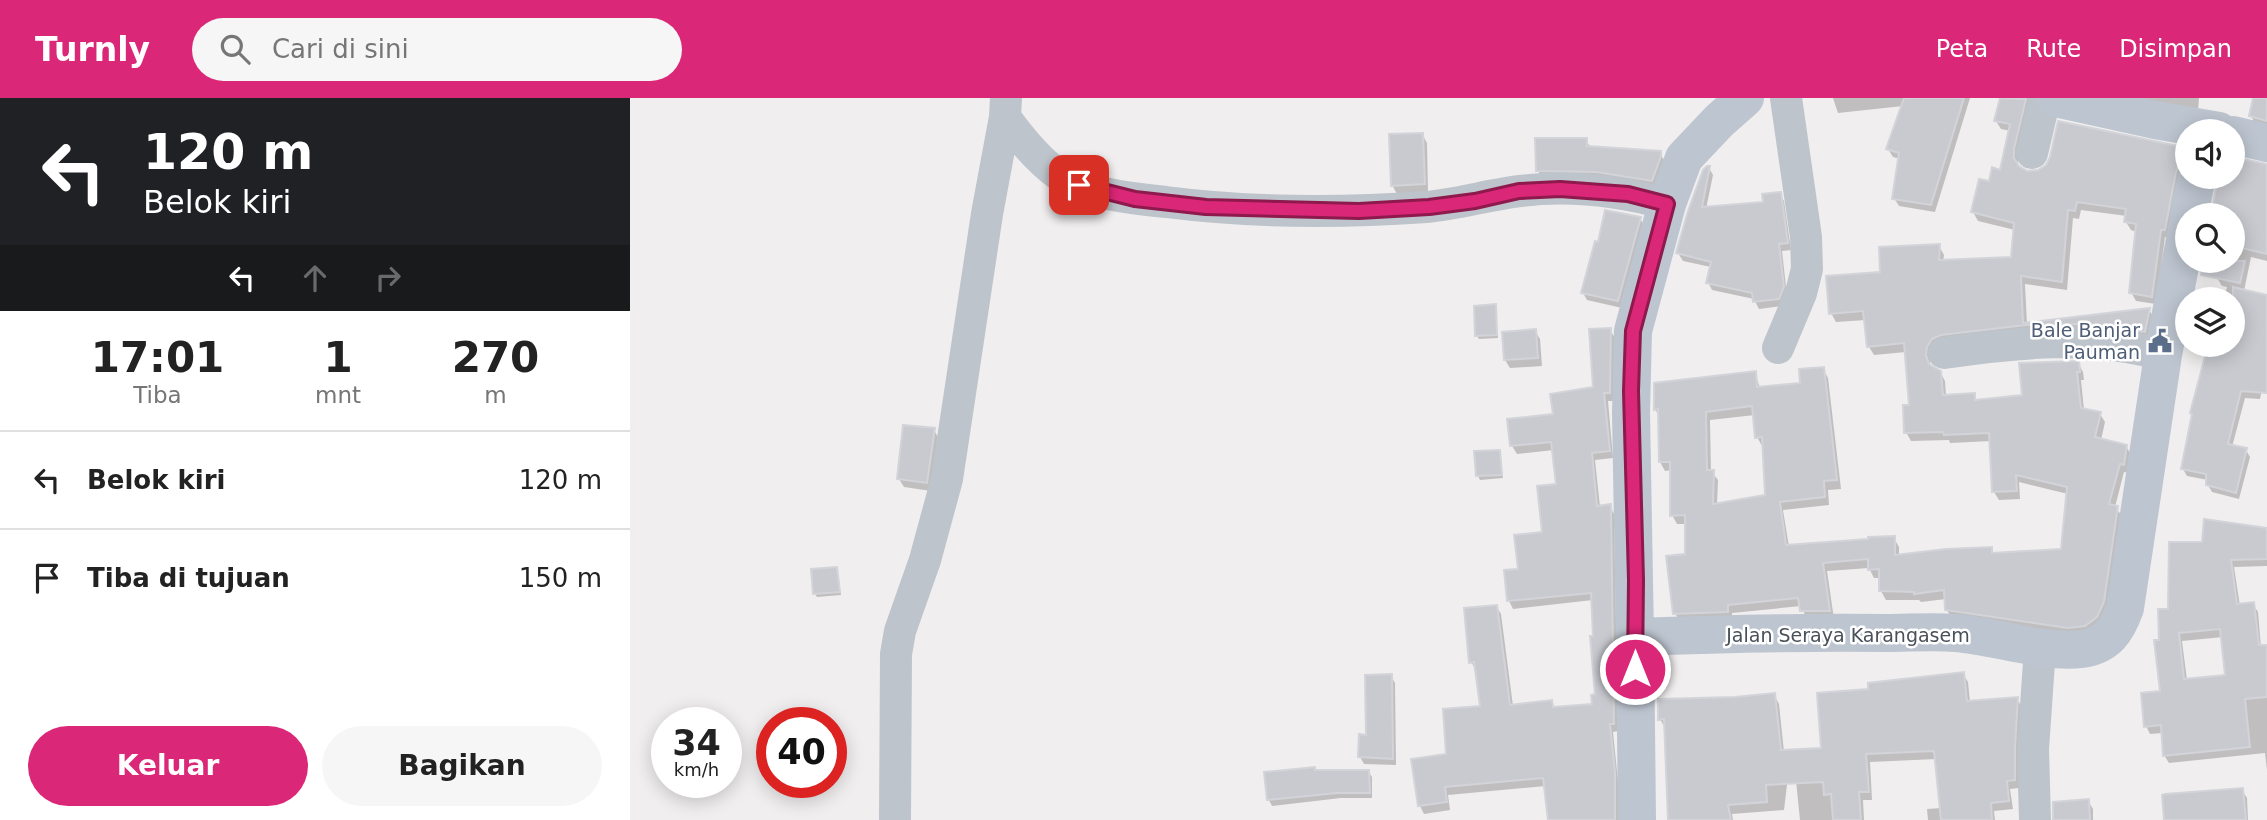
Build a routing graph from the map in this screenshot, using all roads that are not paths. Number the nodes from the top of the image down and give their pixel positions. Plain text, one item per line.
1 (1745, 98) edge
2 (1786, 98) edge
3 (2045, 98) edge
4 (2055, 98) edge
5 (1006, 107) edge
6 (2175, 122) edge
7 (2245, 136) edge
8 (2267, 144) edge
9 (2032, 153) dead end
10 (1667, 204) junction
11 (2179, 273) edge
12 (1778, 348) dead end
13 (1944, 353) dead end
14 (2163, 355) junction
15 (1635, 637) junction
16 (2040, 648) junction
17 (895, 820) edge
18 (1637, 820) edge
19 (2035, 820) edge

1 - 10 street
2 - 12 street
3 - 9 street
4 - 6 street
5 - 10 street
5 - 17 street
7 - 8 street
10 - 15 street
11 - 14 street, Jalan Seraya Karangasem
13 - 14 street
14 - 16 street, Jalan Seraya Karangasem
15 - 16 street, Jalan Seraya Karangasem
15 - 18 street
16 - 19 street

